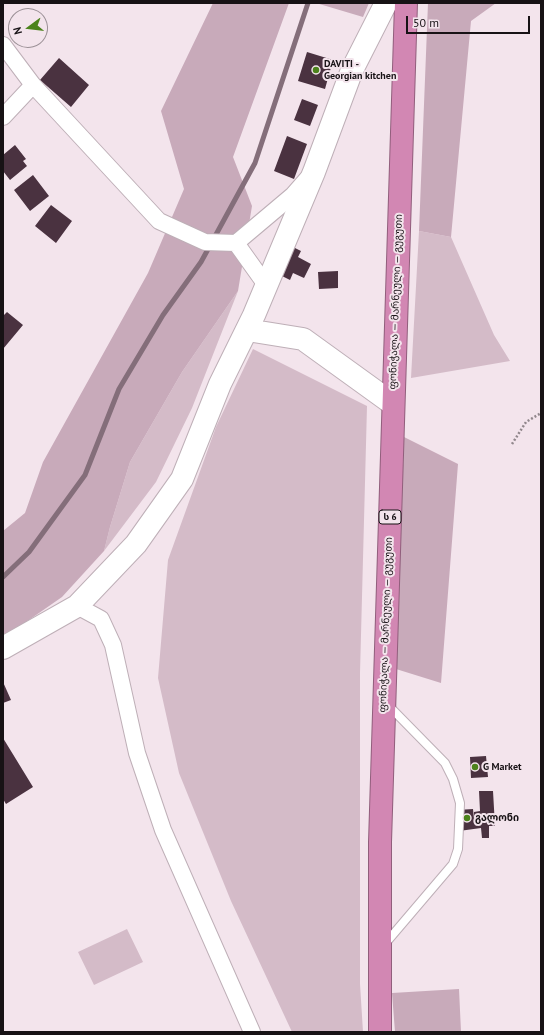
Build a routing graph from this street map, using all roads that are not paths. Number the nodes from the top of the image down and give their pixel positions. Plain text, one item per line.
1 (386, 3) edge
2 (406, 3) edge
3 (3, 45) edge
4 (33, 85) junction
5 (3, 117) edge
6 (314, 172) junction
7 (236, 243) junction
8 (266, 285) junction
9 (247, 330) junction
10 (393, 404) junction
11 (77, 606) junction
12 (3, 648) edge
13 (384, 701) junction
14 (380, 951) junction
15 (252, 1032) edge
16 (380, 1032) edge

1 - 6 street
2 - 10 highway, ფონიჭალა — მარნეული — გუგუთი / ს 6
3 - 4 street
4 - 5 street
4 - 7 street
6 - 7 street
6 - 8 street
7 - 8 street
8 - 9 street
9 - 10 street
9 - 11 street
10 - 13 highway, ფონიჭალა — მარნეული — გუგუთი / ს 6
11 - 12 street
11 - 15 street
13 - 14 highway, ფონიჭალა — მარნეული — გუგუთი / ს 6
13 - 14 lane
14 - 16 highway, ფონიჭალა — მარნეული — გუგუთი / ს 6

